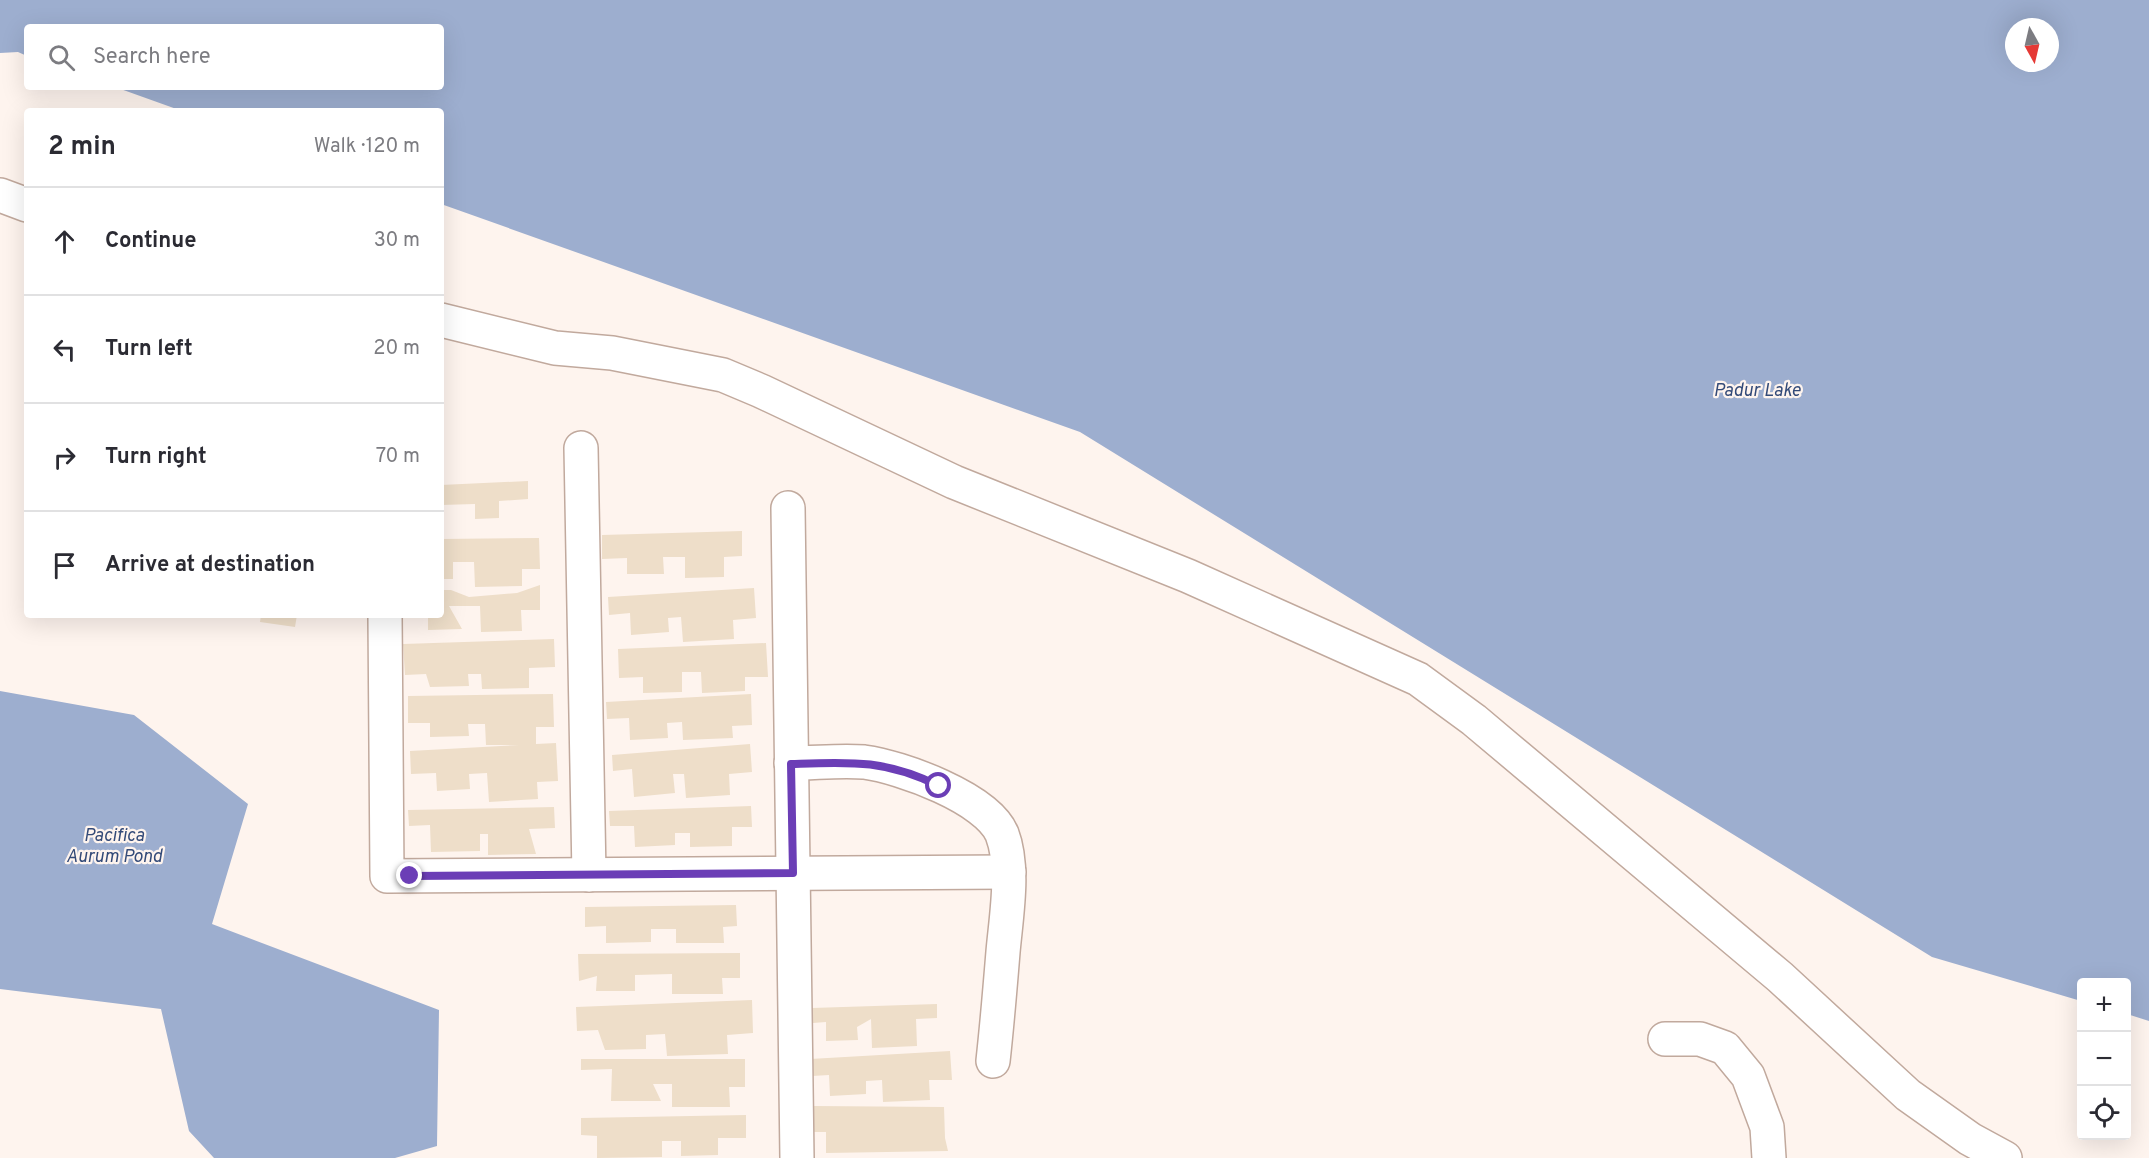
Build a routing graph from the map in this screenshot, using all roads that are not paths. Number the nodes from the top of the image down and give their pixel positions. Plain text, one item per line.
1 (0, 195) edge
2 (24, 204) edge
3 (444, 321) edge
4 (581, 448) dead end
5 (788, 508) dead end
6 (385, 618) edge
7 (791, 764) junction
8 (1008, 872) junction
9 (793, 873) junction
10 (589, 875) junction
11 (1665, 1039) dead end
12 (993, 1061) dead end
13 (796, 1158) edge
14 (1769, 1158) edge
15 (2005, 1158) edge

1 - 2 street
3 - 15 street
4 - 10 street
5 - 7 street
6 - 10 street
7 - 8 street
7 - 9 street
8 - 9 street
8 - 12 street
9 - 10 street
9 - 13 street
11 - 14 street

